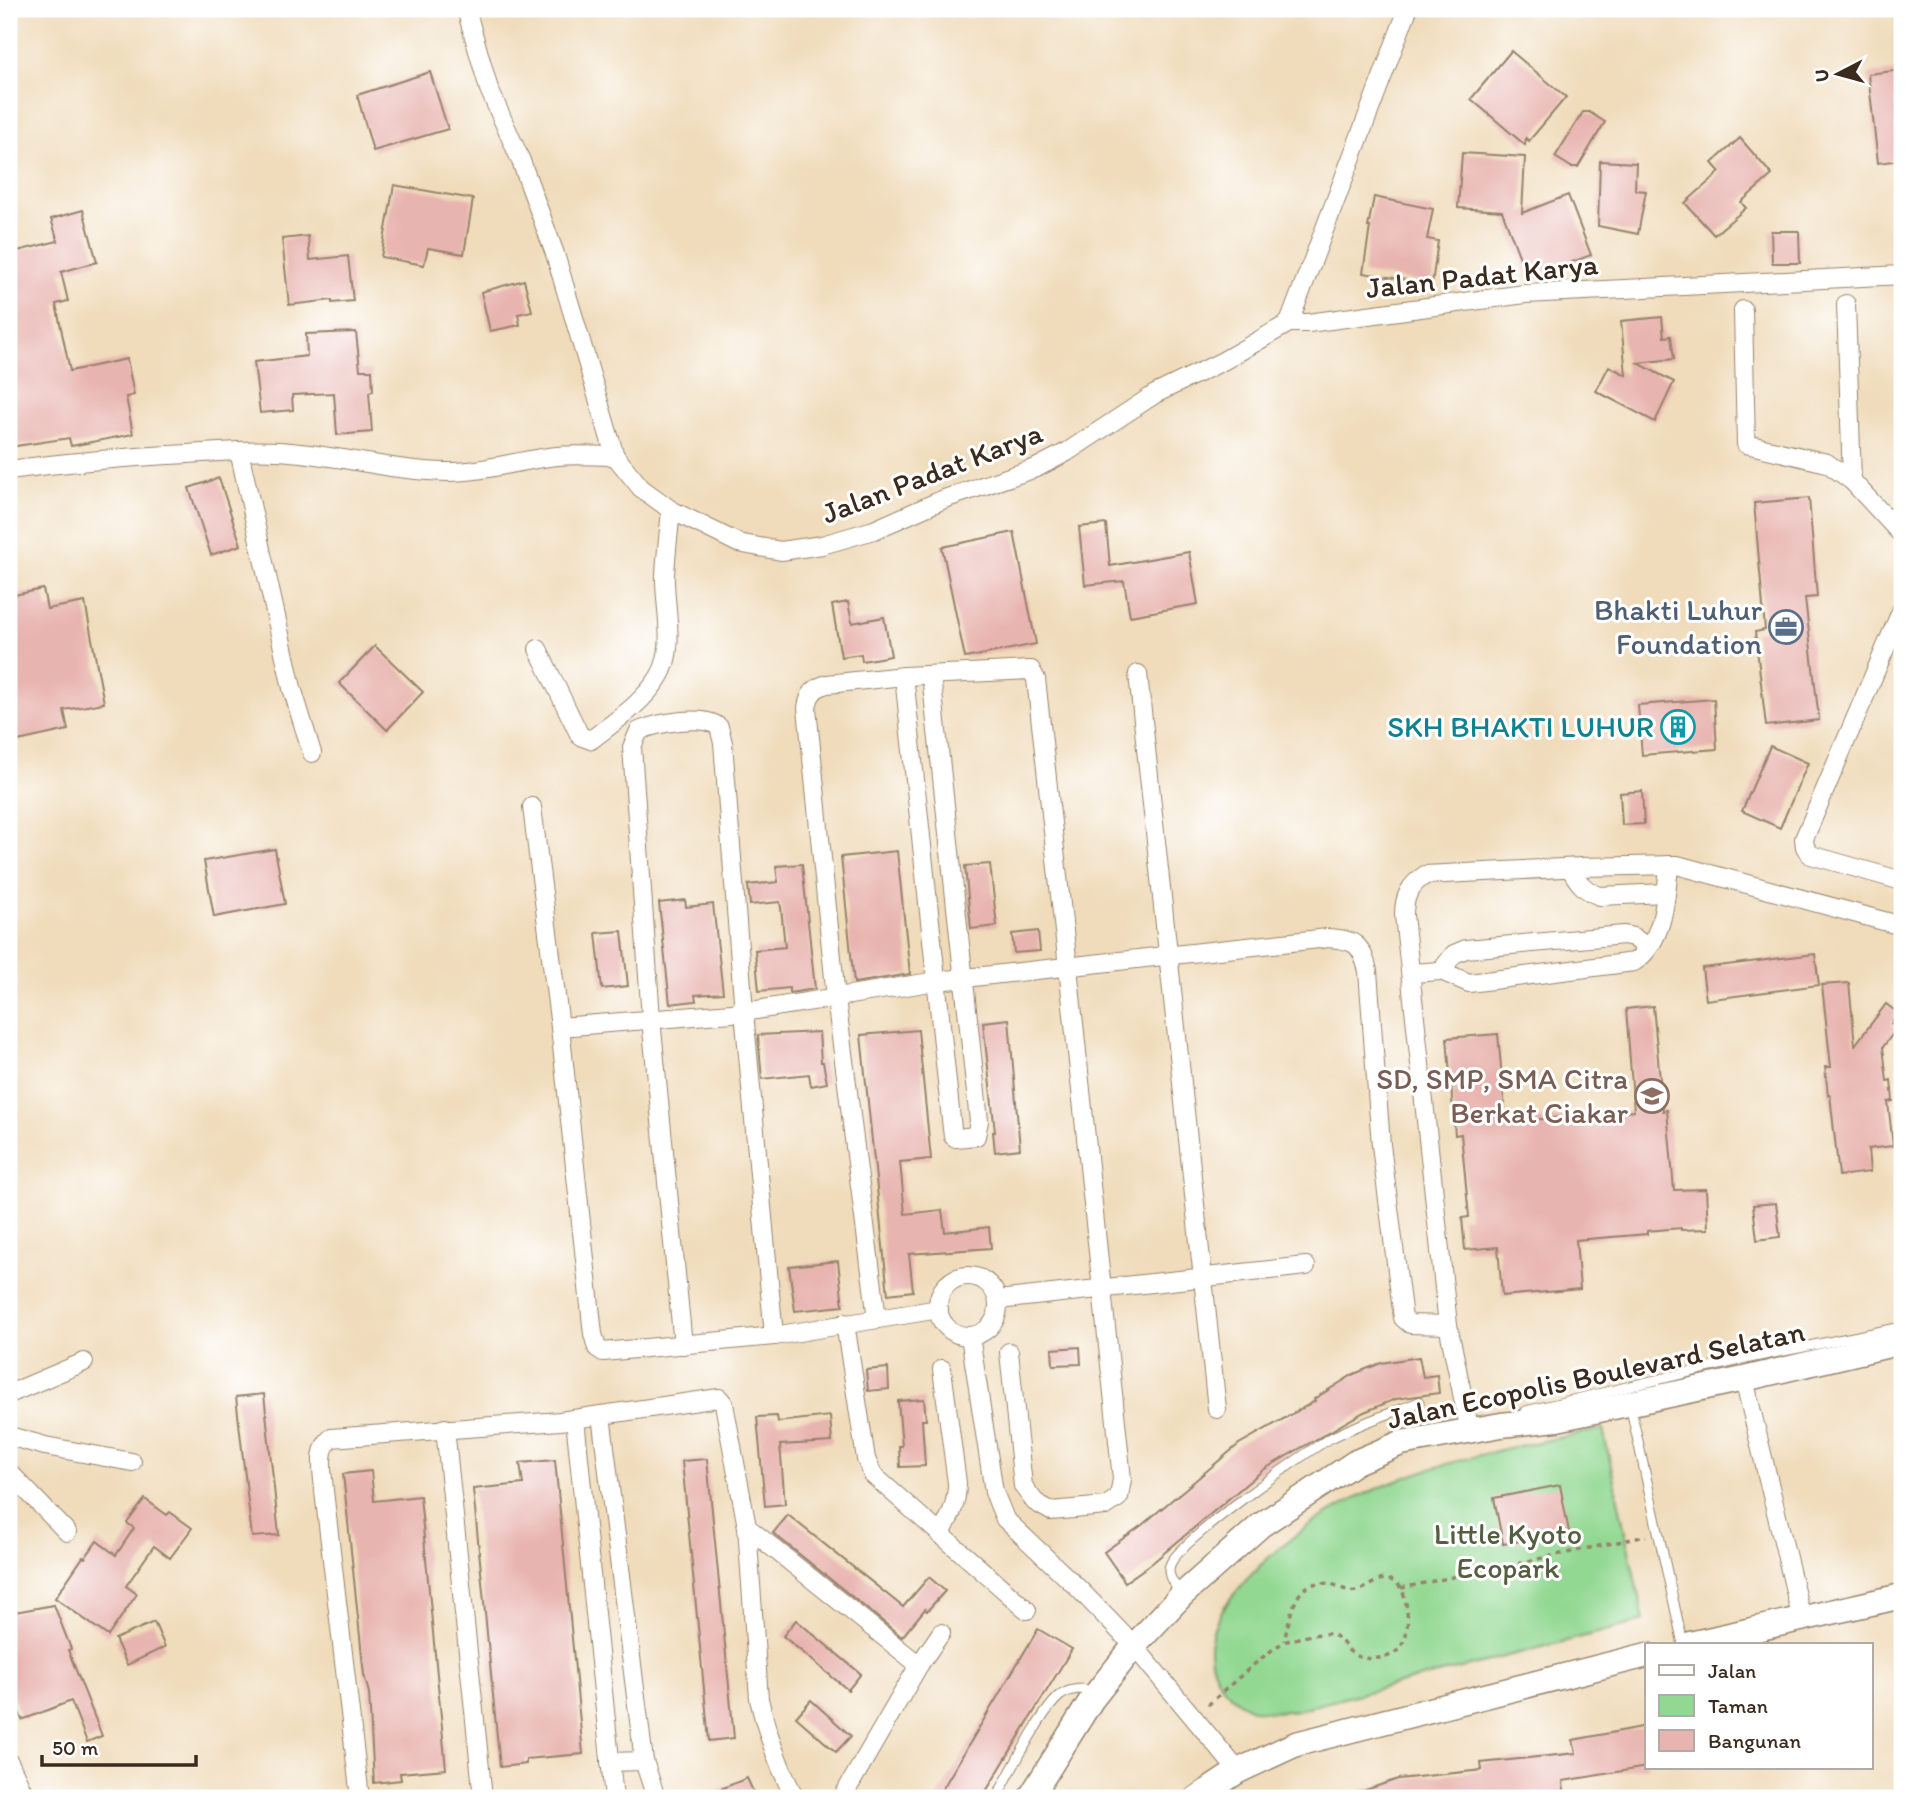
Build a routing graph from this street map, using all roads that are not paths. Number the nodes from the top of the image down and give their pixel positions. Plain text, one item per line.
1 (466, 9) edge
2 (1408, 9) edge
3 (1902, 275) edge
4 (1846, 304) dead end
5 (1743, 310) dead end
6 (1289, 324) junction
7 (239, 451) junction
8 (615, 456) junction
9 (9, 470) edge
10 (1852, 481) junction
11 (671, 510) junction
12 (1902, 535) edge
13 (1902, 609) edge
14 (538, 649) dead end
15 (1138, 674) dead end
16 (904, 676) junction
17 (931, 676) junction
18 (312, 753) dead end
19 (532, 807) dead end
20 (1669, 865) junction
21 (1570, 868) junction
22 (1902, 881) edge
23 (1666, 893) junction
24 (1902, 926) edge
25 (1647, 947) junction
26 (1168, 956) junction
27 (1068, 967) junction
28 (1441, 971) junction
29 (1412, 973) junction
30 (964, 978) junction
31 (937, 981) junction
32 (836, 998) junction
33 (744, 1012) junction
34 (652, 1019) junction
35 (560, 1027) junction
36 (1306, 1266) dead end
37 (1203, 1277) junction
38 (1102, 1289) junction
39 (998, 1300) junction
40 (939, 1309) junction
41 (877, 1319) junction
42 (845, 1323) junction
43 (1448, 1325) junction
44 (1902, 1327) edge
45 (774, 1336) junction
46 (970, 1336) junction
47 (1902, 1342) edge
48 (683, 1345) junction
49 (1009, 1352) dead end
50 (84, 1362) dead end
51 (942, 1369) dead end
52 (1744, 1377) junction
53 (9, 1394) edge
54 (1419, 1402) dead end
55 (1630, 1408) junction
56 (1217, 1409) dead end
57 (601, 1415) junction
58 (575, 1419) junction
59 (1501, 1425) junction
60 (445, 1428) junction
61 (1470, 1432) junction
62 (9, 1436) edge
63 (132, 1462) dead end
64 (9, 1472) edge
65 (747, 1527) junction
66 (67, 1532) dead end
67 (940, 1535) junction
68 (1182, 1595) junction
69 (1902, 1596) edge
70 (1027, 1611) dead end
71 (1802, 1620) junction
72 (941, 1633) dead end
73 (1683, 1643) edge
74 (1695, 1643) edge
75 (1134, 1646) junction
76 (1645, 1656) edge
77 (919, 1665) junction
78 (1092, 1699) junction
79 (644, 1761) junction
80 (9, 1762) edge
81 (610, 1762) junction
82 (1238, 1771) junction
83 (26, 1798) edge
84 (360, 1798) edge
85 (483, 1798) edge
86 (614, 1798) edge
87 (656, 1798) edge
88 (795, 1798) edge
89 (842, 1798) edge
90 (996, 1798) edge
91 (1030, 1798) edge
92 (1197, 1798) edge

1 - 8 street, Jalan Padat Karya
2 - 6 street
3 - 6 street, Jalan Padat Karya
4 - 10 street
5 - 10 street
6 - 11 street, Jalan Padat Karya
7 - 8 street
7 - 9 street
7 - 18 street
8 - 11 street, Jalan Padat Karya
10 - 12 street
11 - 14 street
13 - 22 street
15 - 26 street
16 - 17 street
16 - 31 street
16 - 32 street
17 - 27 street
17 - 30 street
19 - 35 street
20 - 21 street
20 - 23 street
20 - 24 street
21 - 23 street
21 - 29 street
23 - 25 street
25 - 28 street
25 - 28 street
26 - 27 street
26 - 37 street
26 - 43 street
27 - 30 street
27 - 38 street
28 - 29 street
29 - 43 street
30 - 31 street
30 - 31 street
31 - 32 street
32 - 33 street
32 - 41 street
33 - 34 street
33 - 34 street
33 - 45 street
34 - 35 street
34 - 48 street
35 - 48 street
36 - 37 street
37 - 38 street
37 - 56 street
38 - 39 street
38 - 49 street
39 - 40 street
39 - 46 street
40 - 41 street
40 - 46 street
41 - 42 street
42 - 45 street
42 - 67 street
43 - 61 street
44 - 52 lane
45 - 48 street
46 - 75 street
47 - 52 street, Jalan Ecopolis Boulevard Selatan
50 - 53 street
51 - 67 street
52 - 55 street, Jalan Ecopolis Boulevard Selatan
52 - 59 lane
52 - 71 street
54 - 68 lane
55 - 59 street, Jalan Ecopolis Boulevard Selatan
55 - 73 lane
57 - 58 street
57 - 65 street
57 - 79 street
58 - 60 street
58 - 81 street
59 - 61 street, Jalan Ecopolis Boulevard Selatan
60 - 84 street
60 - 85 street
61 - 68 street, Jalan Ecopolis Boulevard Selatan
62 - 63 street
64 - 66 street
65 - 77 street
65 - 88 street
67 - 70 street
68 - 75 street, Jalan Ecopolis Boulevard Selatan
69 - 71 street
71 - 74 street
72 - 77 street
75 - 78 street, Jalan Ecopolis Boulevard Selatan
75 - 82 street
76 - 82 street
77 - 89 street
78 - 90 lane
78 - 91 street, Jalan Ecopolis Boulevard Selatan
79 - 81 street
79 - 87 street
80 - 83 street
81 - 86 street
82 - 92 street

